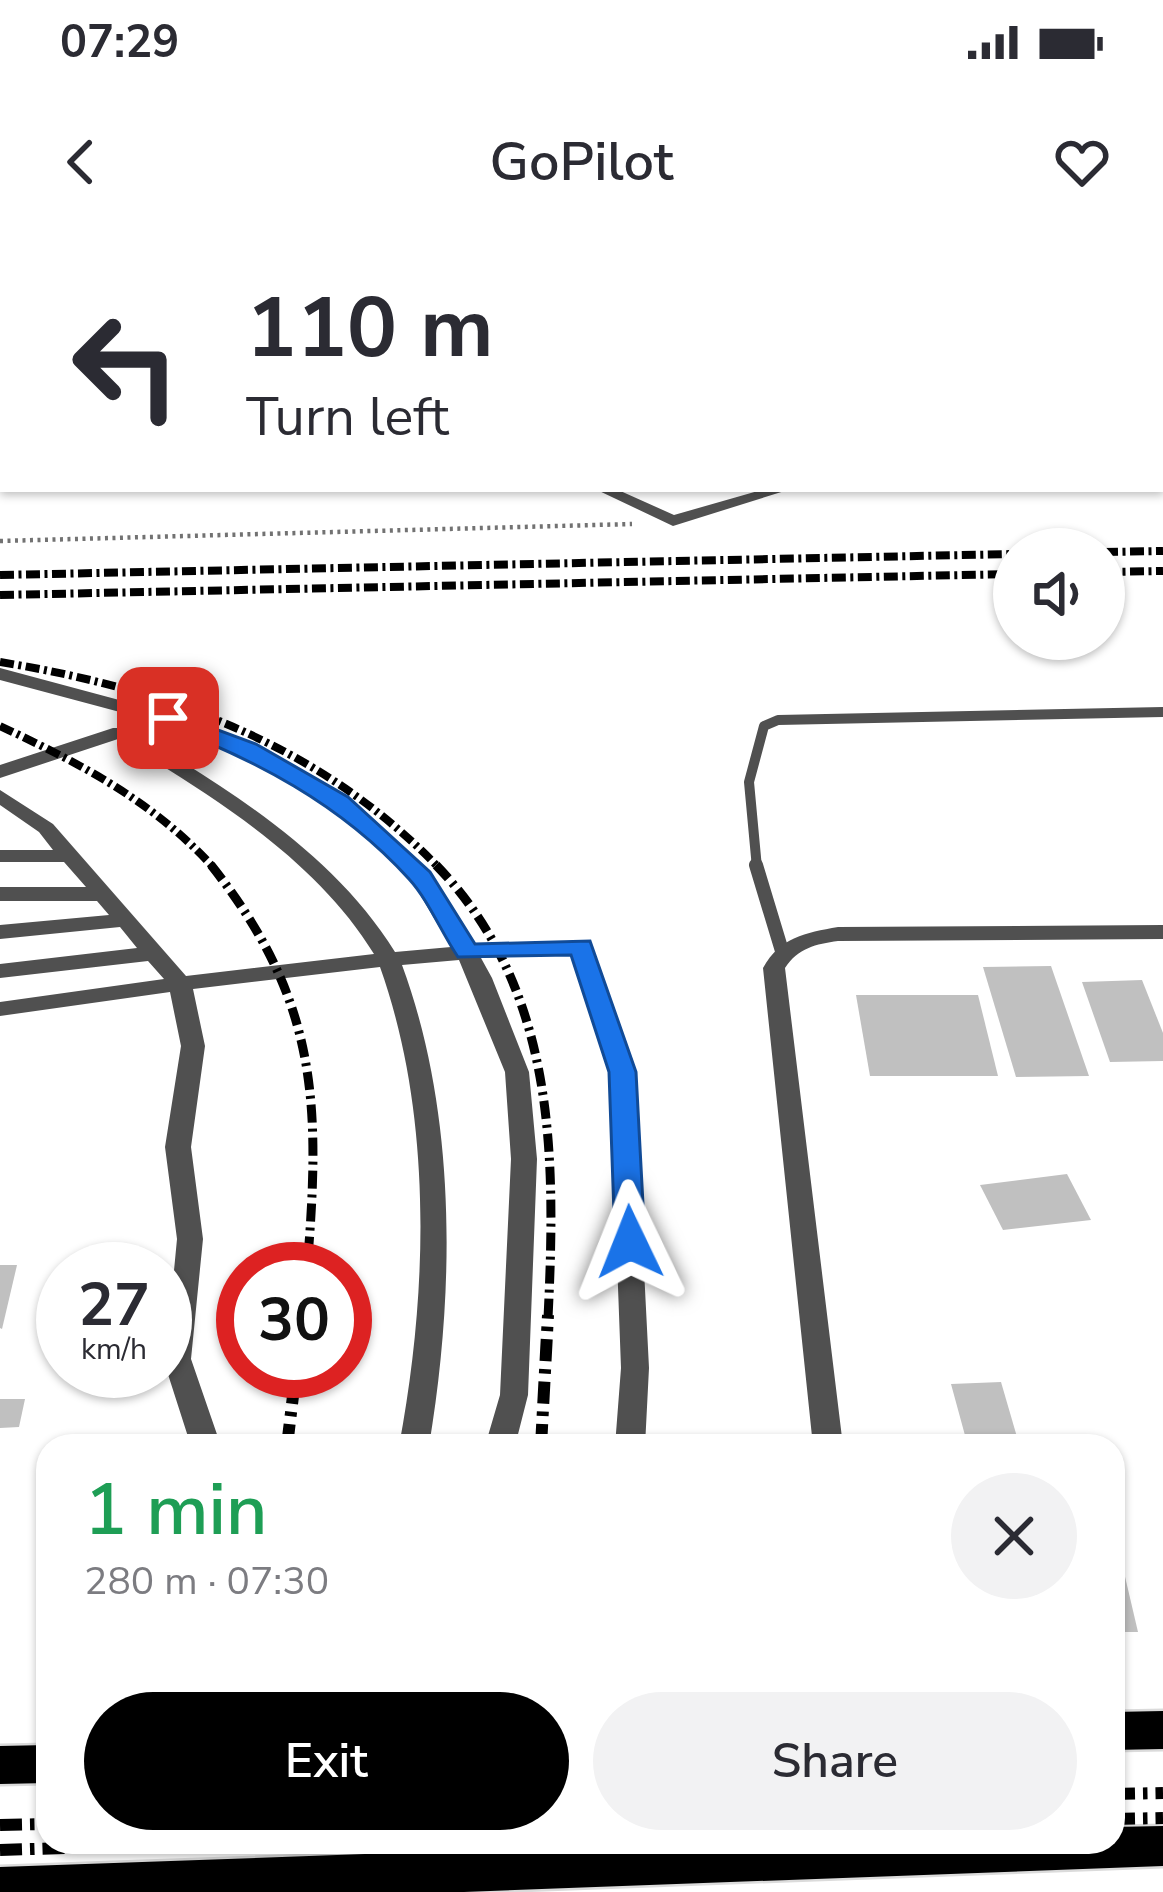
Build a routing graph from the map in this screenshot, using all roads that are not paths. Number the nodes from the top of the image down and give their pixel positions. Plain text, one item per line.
1 (609, 492) edge
2 (771, 492) edge
3 (0, 674) edge
4 (1163, 712) edge
5 (0, 772) edge
6 (0, 796) edge
7 (0, 819) edge
8 (33, 819) junction
9 (0, 856) edge
10 (71, 856) junction
11 (0, 894) edge
12 (105, 894) junction
13 (128, 920) junction
14 (0, 932) edge
15 (1163, 932) edge
16 (782, 951) junction
17 (467, 952) junction
18 (156, 953) junction
19 (389, 959) junction
20 (0, 971) edge
21 (180, 984) junction
22 (0, 1009) edge
23 (202, 1434) edge
24 (416, 1434) edge
25 (503, 1434) edge
26 (631, 1434) edge
27 (827, 1434) edge
28 (1163, 1730) edge
29 (1125, 1731) edge
30 (36, 1764) edge
31 (0, 1766) edge
32 (1125, 1846) edge
33 (1163, 1846) edge
34 (778, 1854) edge
35 (5, 1889) edge

1 - 2 street
3 - 17 street
4 - 16 lane
5 - 19 street
6 - 8 street
7 - 8 street
8 - 10 street
9 - 10 street
10 - 12 street
11 - 12 street
12 - 13 street
13 - 14 street
13 - 18 street
15 - 16 street
16 - 27 street
17 - 19 street
17 - 25 street
17 - 26 street
18 - 20 street
18 - 21 street
19 - 21 street
19 - 24 street
21 - 22 street
21 - 23 street
28 - 29 highway
30 - 31 highway
32 - 33 highway
34 - 35 highway

